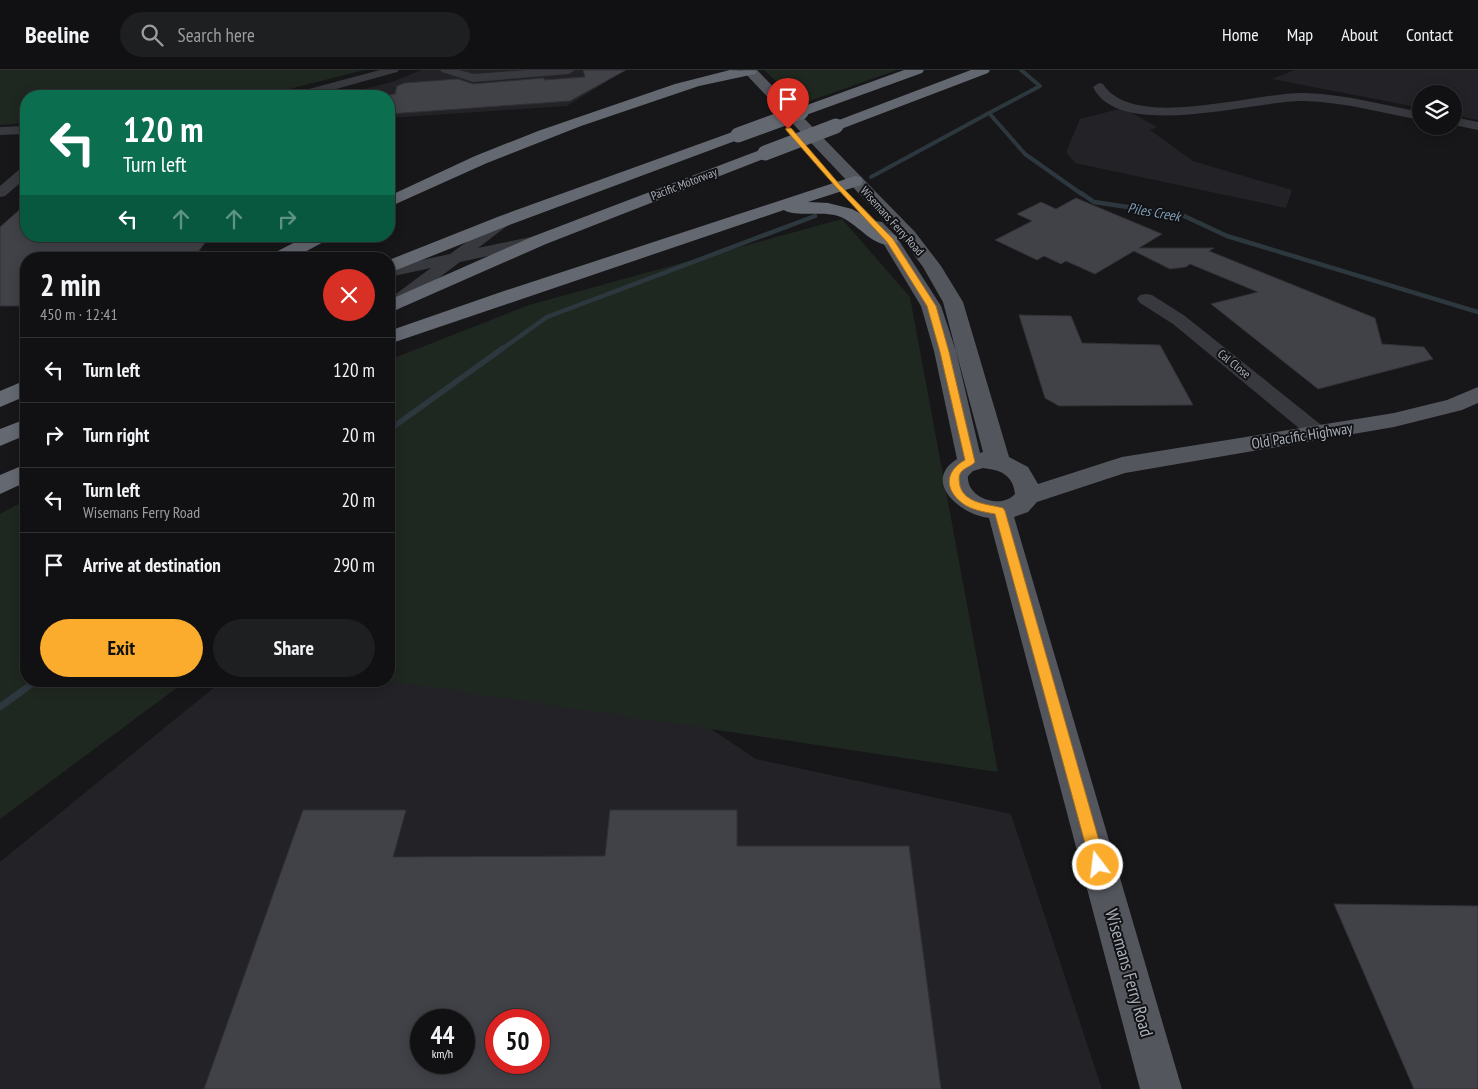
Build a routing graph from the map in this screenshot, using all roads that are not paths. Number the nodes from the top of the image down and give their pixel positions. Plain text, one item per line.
1 (393, 70) edge
2 (446, 70) edge
3 (569, 70) edge
4 (713, 70) edge
5 (917, 70) edge
6 (983, 70) edge
7 (744, 71) edge
8 (1099, 87) dead end
9 (676, 89) junction
10 (320, 90) edge
11 (1412, 115) edge
12 (1462, 123) edge
13 (1478, 126) edge
14 (20, 130) edge
15 (0, 131) edge
16 (20, 176) edge
17 (846, 183) junction
18 (0, 193) edge
19 (395, 199) edge
20 (506, 220) junction
21 (735, 221) junction
22 (540, 240) junction
23 (890, 240) junction
24 (310, 242) edge
25 (291, 252) edge
26 (454, 258) junction
27 (395, 265) edge
28 (395, 271) edge
29 (1146, 300) dead end
30 (395, 302) edge
31 (395, 304) edge
32 (395, 336) edge
33 (20, 390) edge
34 (1478, 394) edge
35 (0, 400) edge
36 (20, 429) edge
37 (1318, 433) junction
38 (0, 438) edge
39 (998, 461) junction
40 (970, 462) junction
41 (20, 475) edge
42 (0, 486) edge
43 (20, 493) edge
44 (1016, 493) junction
45 (0, 503) edge
46 (1161, 1089) edge

1 - 10 street
2 - 3 street
4 - 9 highway
5 - 20 highway, Pacific Motorway, bridge
6 - 22 highway, Pacific Motorway, bridge
7 - 9 highway
7 - 17 main road, Wisemans Ferry Road
7 - 17 main road, Wisemans Ferry Road
8 - 11 street
9 - 19 highway
12 - 13 street
14 - 15 street
16 - 18 street
17 - 21 highway
17 - 23 main road, Wisemans Ferry Road
17 - 39 main road, Wisemans Ferry Road
20 - 26 street
20 - 27 highway, Pacific Motorway
21 - 23 highway
21 - 32 highway
22 - 26 street
22 - 31 highway, Pacific Motorway
23 - 40 main road, Wisemans Ferry Road
24 - 25 highway
26 - 28 street
26 - 30 street
29 - 37 street, Cal Close
33 - 35 highway
34 - 37 main road, Old Pacific Highway
36 - 38 highway
37 - 44 main road, Old Pacific Highway
39 - 40 main road
39 - 44 main road
40 - 44 main road
41 - 42 highway
43 - 45 highway
44 - 46 main road, Wisemans Ferry Road

